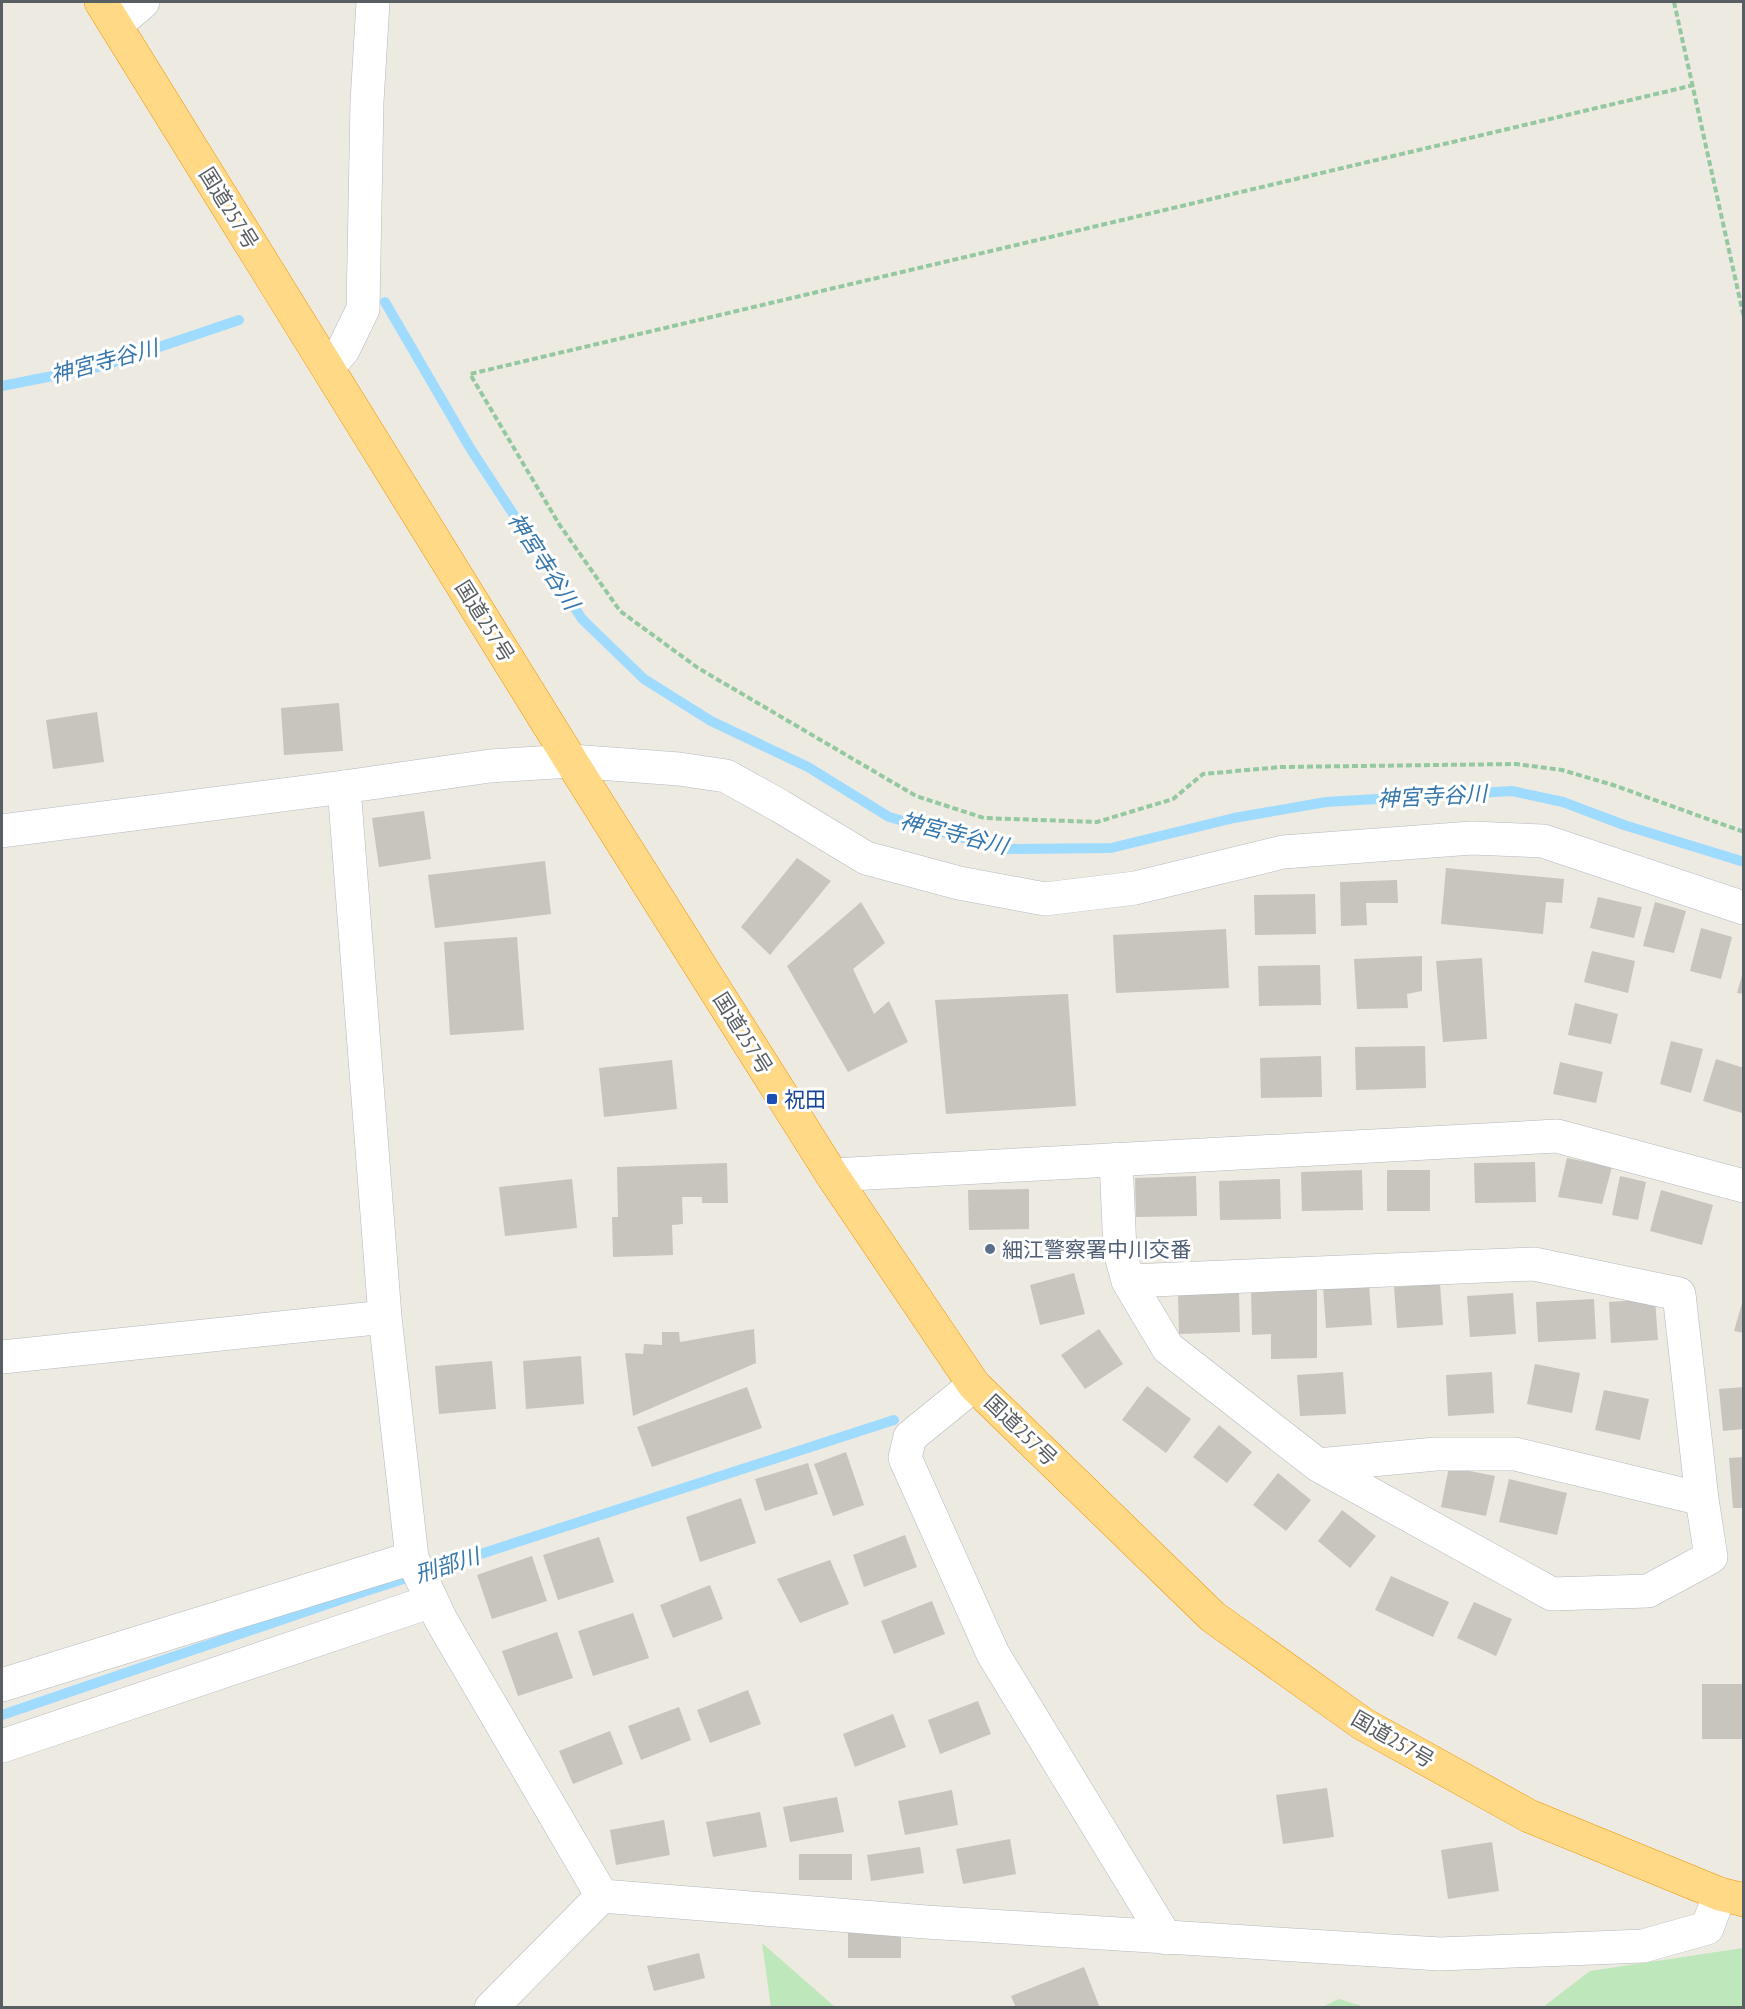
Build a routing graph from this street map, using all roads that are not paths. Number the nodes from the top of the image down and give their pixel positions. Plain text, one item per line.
1 (143, 2) edge
2 (374, 2) edge
3 (109, 13) edge
4 (328, 367) junction
5 (571, 761) junction
6 (344, 787) junction
7 (2, 831) edge
8 (1743, 908) edge
9 (1116, 1160) junction
10 (832, 1174) junction
11 (1743, 1186) edge
12 (1128, 1281) junction
13 (385, 1317) junction
14 (2, 1357) edge
15 (974, 1385) junction
16 (1318, 1465) junction
17 (1702, 1499) junction
18 (420, 1576) junction
19 (2, 1685) edge
20 (2, 1746) edge
21 (602, 1896) junction
22 (1732, 1897) edge
23 (1166, 1938) junction
24 (491, 2007) edge

1 - 3 street
2 - 4 street
3 - 4 highway, 国道257号
4 - 5 highway, 国道257号
5 - 6 street
5 - 8 street
5 - 10 highway, 国道257号
6 - 7 street
6 - 13 street
9 - 10 street
9 - 11 street
9 - 12 street
10 - 15 highway, 国道257号
12 - 16 street
12 - 17 street
13 - 14 street
13 - 18 street
15 - 22 highway, 国道257号
15 - 23 street
16 - 17 street
16 - 17 street
18 - 19 street
18 - 20 street
18 - 21 street
21 - 23 street
21 - 24 street
22 - 23 street

